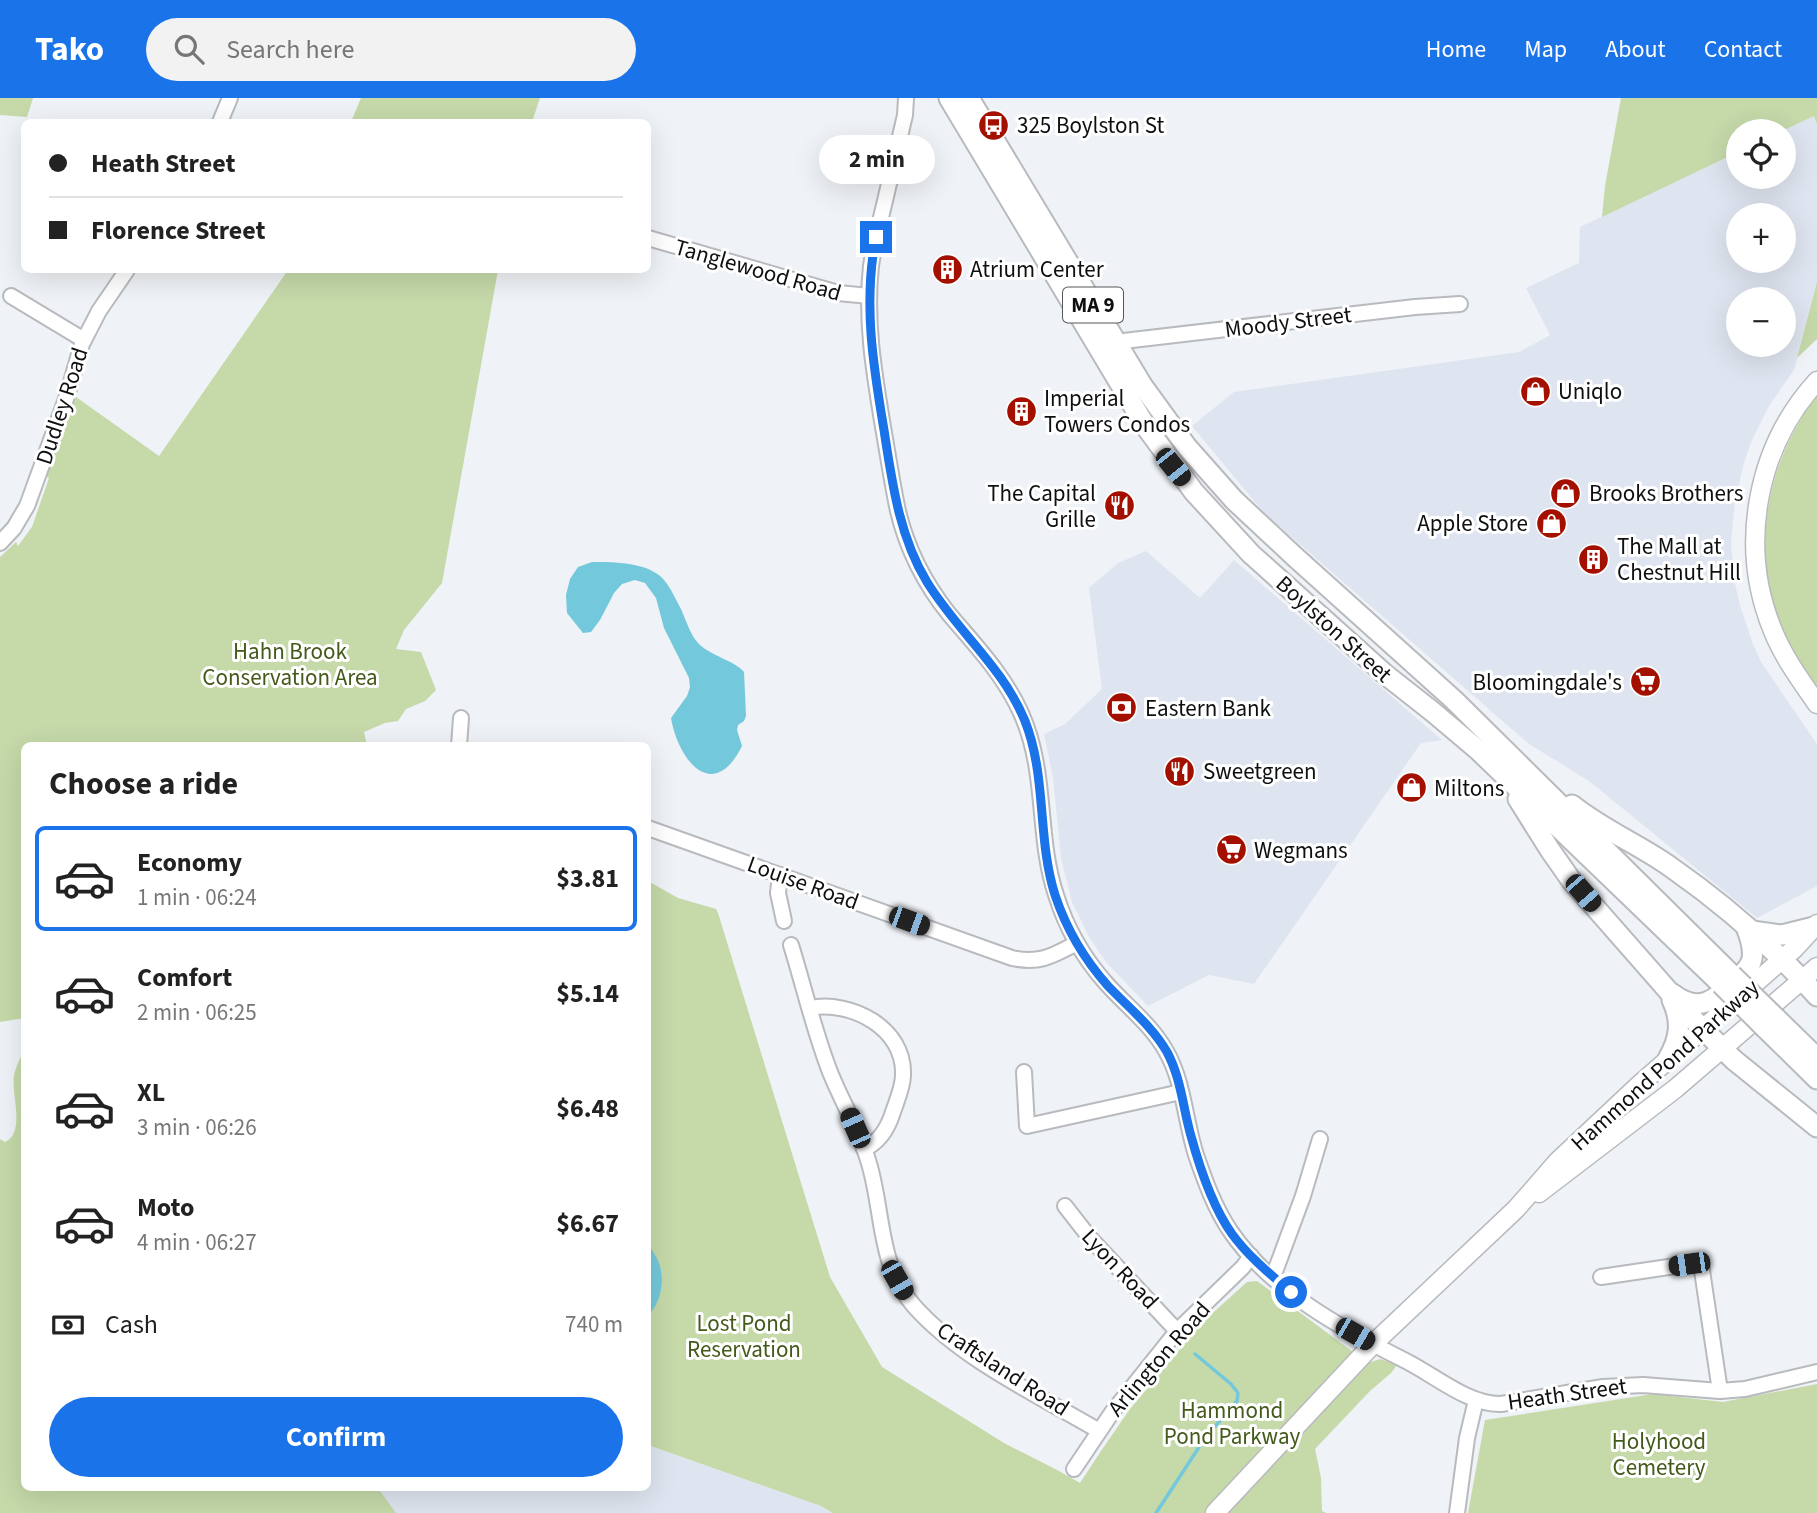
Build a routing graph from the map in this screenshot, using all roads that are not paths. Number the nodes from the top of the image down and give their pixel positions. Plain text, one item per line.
1 (230, 98) edge
2 (906, 98) edge
3 (912, 98) edge
4 (949, 98) edge
5 (969, 98) edge
6 (905, 115) junction
7 (221, 119) edge
8 (651, 239) edge
9 (125, 273) edge
10 (11, 296) dead end
11 (869, 296) junction
12 (1460, 304) dead end
13 (84, 340) junction
14 (1115, 342) junction
15 (1817, 381) edge
16 (0, 543) edge
17 (1800, 679) junction
18 (1817, 696) edge
19 (1817, 704) edge
20 (461, 718) dead end
21 (459, 742) edge
22 (1509, 766) junction
23 (651, 829) edge
24 (780, 875) junction
25 (784, 921) dead end
26 (1816, 925) edge
27 (1749, 928) junction
28 (1077, 943) junction
29 (791, 945) dead end
30 (1783, 959) junction
31 (1810, 974) edge
32 (1666, 989) junction
33 (1817, 996) edge
34 (810, 1008) junction
35 (1770, 1023) junction
36 (1702, 1029) junction
37 (1723, 1049) junction
38 (1817, 1058) edge
39 (1668, 1059) junction
40 (1024, 1072) dead end
41 (1817, 1079) edge
42 (1180, 1089) junction
43 (1817, 1127) edge
44 (1320, 1139) dead end
45 (864, 1149) junction
46 (1065, 1206) dead end
47 (1516, 1209) junction
48 (1251, 1256) junction
49 (1273, 1277) junction
50 (1601, 1277) dead end
51 (1177, 1331) junction
52 (1373, 1344) junction
53 (1817, 1372) edge
54 (1720, 1391) junction
55 (1476, 1400) junction
56 (1099, 1430) junction
57 (1074, 1469) dead end
58 (1215, 1513) edge
59 (1457, 1513) edge

1 - 7 street
2 - 6 street
3 - 6 street
4 - 22 highway, Boylston Street / MA 9
5 - 14 highway, Boylston Street / MA 9
6 - 11 street, Heath Street
8 - 11 street, Tanglewood Road
9 - 13 street, Dudley Road
10 - 13 street
11 - 28 street, Heath Street
12 - 14 street, Moody Street
13 - 16 street, Dudley Road
14 - 22 highway, Boylston Street / MA 9
15 - 17 main road
17 - 18 main road
17 - 19 main road
20 - 21 street
22 - 27 highway
22 - 32 highway
22 - 35 highway, Boylston Street / MA 9, bridge
23 - 24 street, Louise Road
24 - 25 street
24 - 28 street, Louise Road
26 - 27 highway
26 - 30 main road, Hammond Pond Parkway
27 - 30 highway
27 - 32 highway
28 - 42 street, Heath Street
29 - 34 street, Craftsland Road
30 - 31 highway
30 - 36 main road, Hammond Pond Parkway
31 - 33 highway
31 - 37 main road, Hammond Pond Parkway
32 - 36 highway
32 - 39 highway
34 - 45 street, Craftsland Road
34 - 45 street
35 - 38 highway, Boylston Street / MA 9
35 - 41 highway, Boylston Street / MA 9
36 - 37 highway
36 - 39 main road, Hammond Pond Parkway
37 - 43 highway
37 - 47 main road, Hammond Pond Parkway
39 - 47 main road, Hammond Pond Parkway
40 - 42 street
42 - 48 street, Heath Street
44 - 49 street
45 - 56 street, Craftsland Road
46 - 51 street, Lyon Road
47 - 52 main road, Hammond Pond Parkway
48 - 49 street, Heath Street
48 - 51 street, Arlington Road
49 - 52 street, Heath Street
50 - 54 street
51 - 56 street, Arlington Road
52 - 55 street, Heath Street
52 - 58 main road, Hammond Pond Parkway
53 - 54 street, Heath Street
54 - 55 street, Heath Street
55 - 59 street
56 - 57 street, Arlington Road

